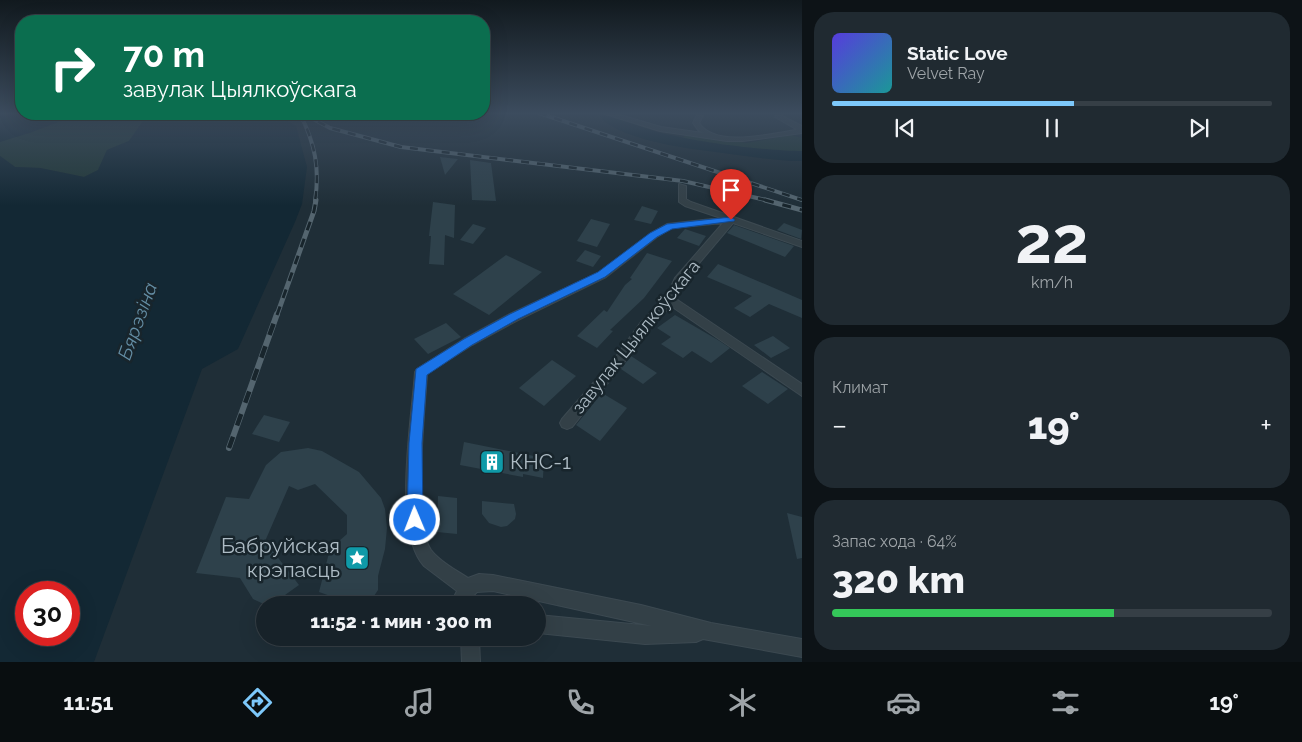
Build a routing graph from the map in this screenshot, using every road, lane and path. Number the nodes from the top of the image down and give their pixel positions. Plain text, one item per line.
1 (682, 186) dead end
2 (731, 220) junction
3 (802, 244) edge
4 (670, 300) junction
5 (802, 391) edge
6 (566, 423) dead end
7 (467, 596) edge
8 (546, 625) edge
9 (710, 632) junction
10 (470, 646) edge
11 (802, 648) edge
12 (471, 662) edge

1 - 2 street
2 - 3 street
2 - 4 street, завулак Цыялкоўскага
2 - 7 street
4 - 5 street
4 - 6 street, завулак Цыялкоўскага
7 - 9 street
8 - 9 street
9 - 11 street
10 - 12 street

